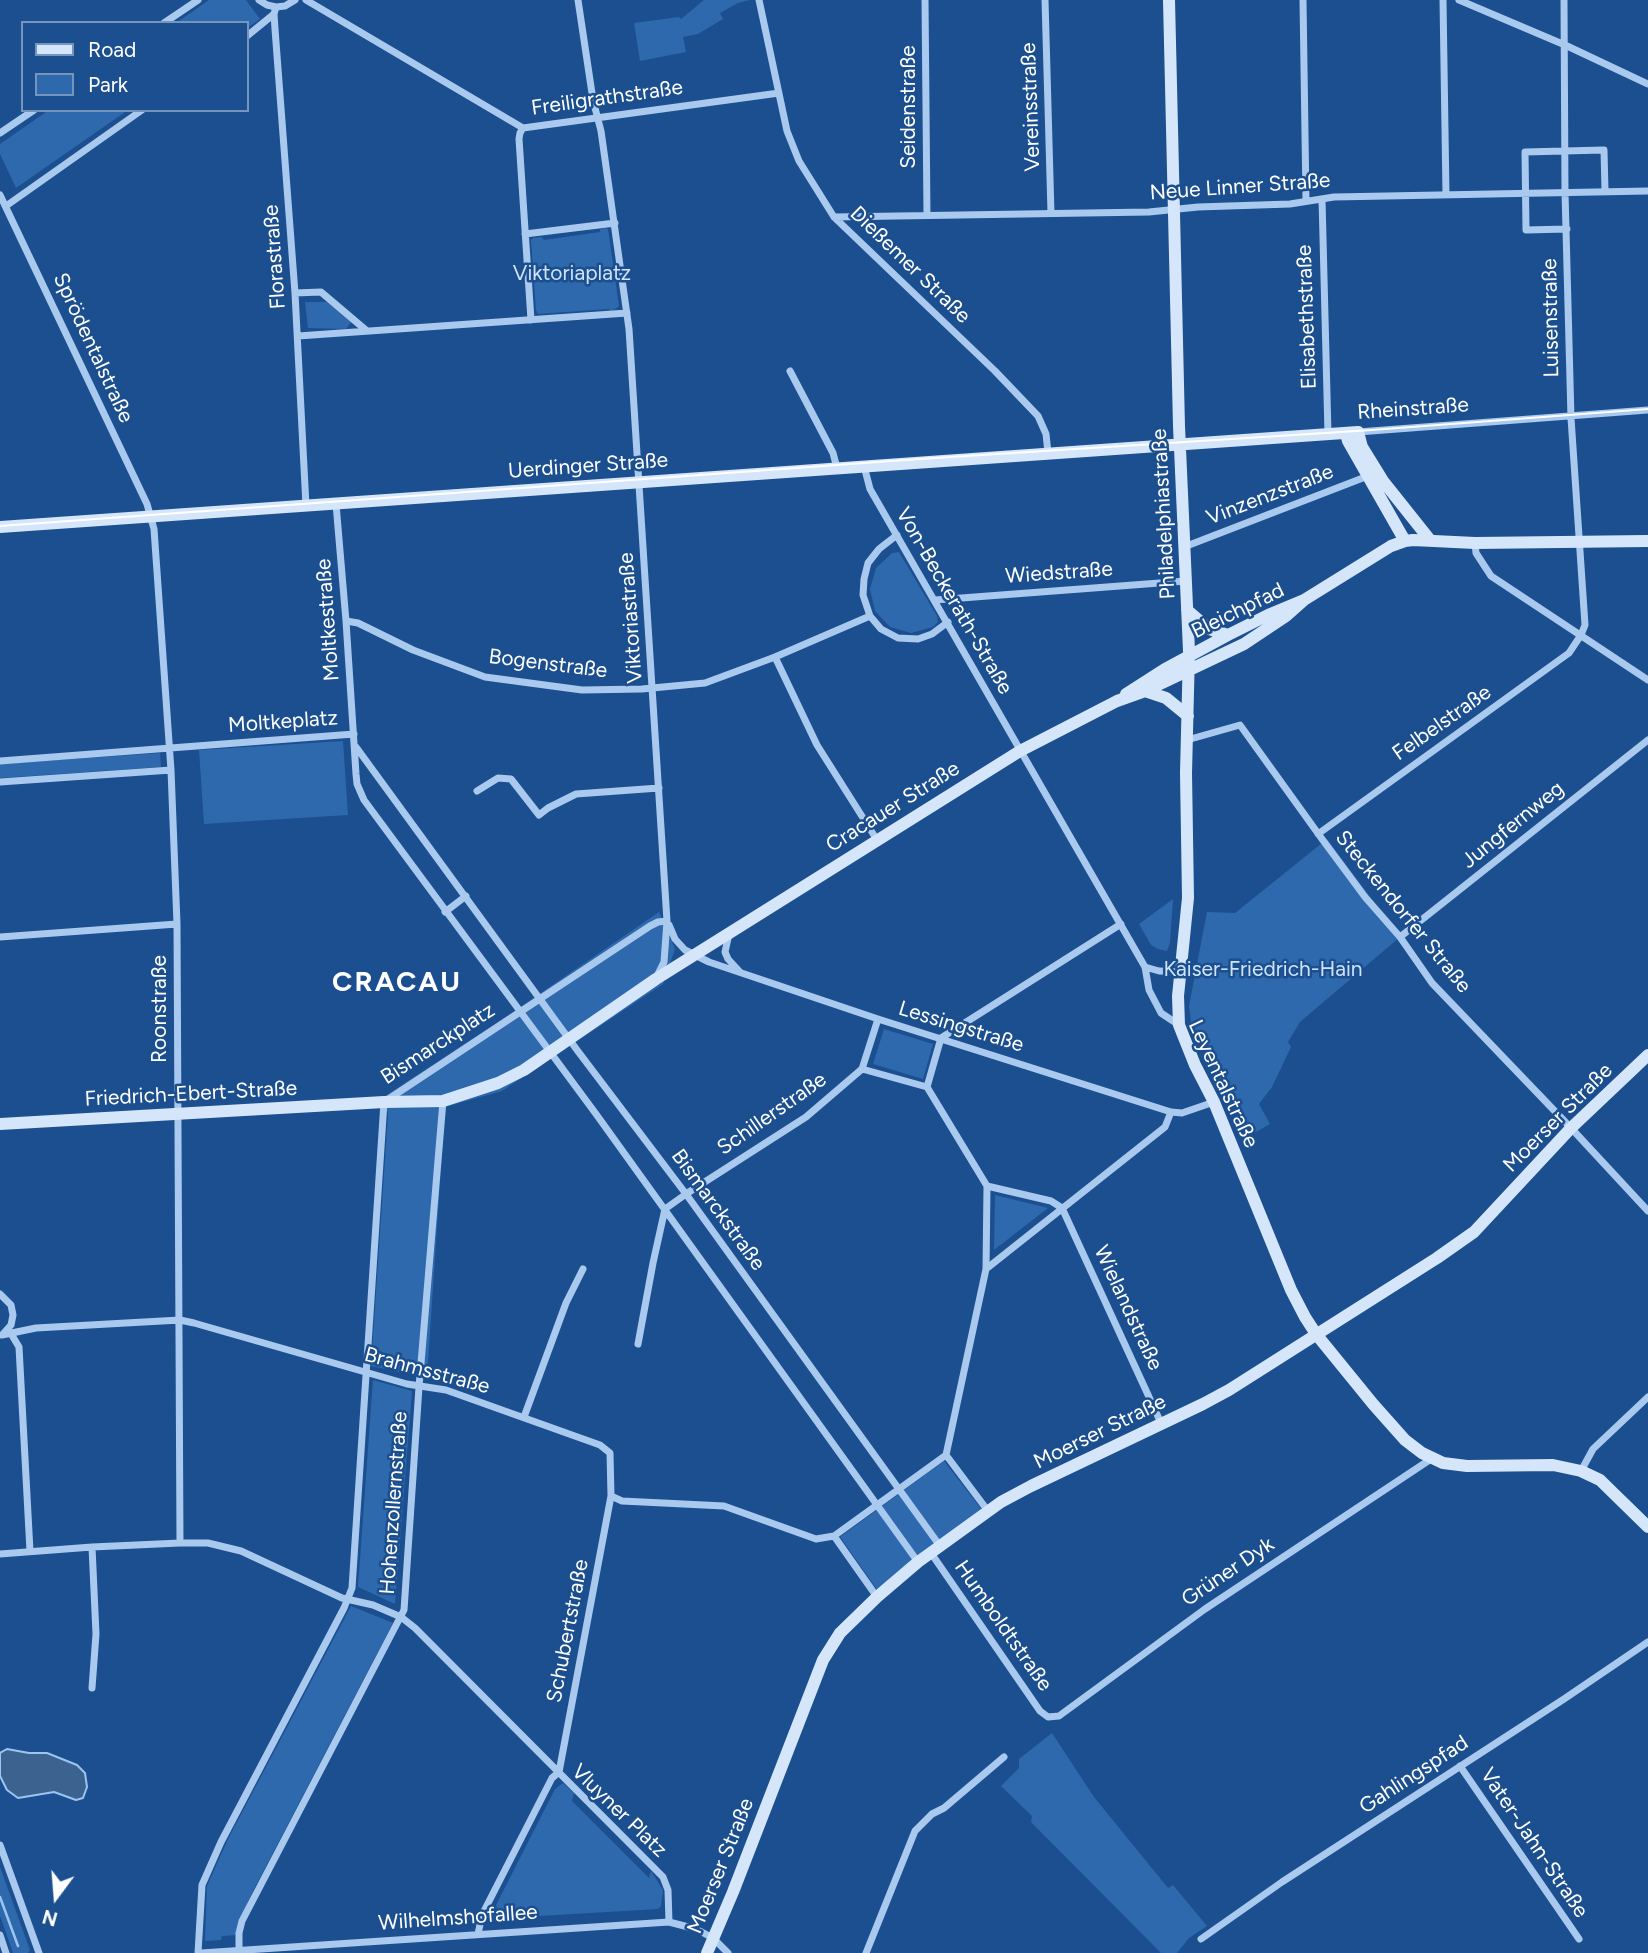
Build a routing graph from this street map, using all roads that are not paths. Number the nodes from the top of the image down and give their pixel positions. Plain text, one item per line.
1 (198, 0) edge
2 (259, 0) edge
3 (295, 0) edge
4 (306, 0) edge
5 (578, 0) edge
6 (759, 0) edge
7 (925, 0) edge
8 (1045, 0) edge
9 (1169, 0) edge
10 (1303, 0) edge
11 (1443, 0) edge
12 (1459, 0) edge
13 (1564, 0) edge
14 (275, 10) junction
15 (167, 21) edge
16 (248, 35) edge
17 (1565, 45) junction
18 (1648, 83) edge
19 (779, 93) junction
20 (31, 112) edge
21 (139, 112) edge
22 (598, 117) junction
23 (523, 128) junction
24 (0, 133) edge
25 (1564, 151) junction
26 (1605, 191) junction
27 (1648, 191) edge
28 (1565, 192) junction
29 (1525, 194) junction
30 (0, 195) edge
31 (1446, 195) junction
32 (1322, 199) junction
33 (1306, 201) junction
34 (6, 206) junction
35 (1174, 209) junction
36 (1051, 213) junction
37 (927, 215) junction
38 (834, 217) junction
39 (614, 223) junction
40 (1567, 229) junction
41 (525, 234) junction
42 (295, 293) junction
43 (627, 313) junction
44 (531, 320) junction
45 (368, 331) junction
46 (298, 336) junction
47 (790, 372) dead end
48 (1648, 410) edge
49 (1571, 416) junction
50 (1352, 432) junction
51 (1328, 434) junction
52 (1180, 444) junction
53 (1048, 453) junction
54 (864, 465) junction
55 (837, 468) junction
56 (1368, 477) junction
57 (638, 482) junction
58 (336, 503) junction
59 (306, 506) junction
60 (152, 517) junction
61 (0, 527) edge
62 (897, 535) junction
63 (1430, 540) junction
64 (1405, 541) junction
65 (1648, 541) edge
66 (1475, 543) junction
67 (1579, 543) junction
68 (1184, 547) junction
69 (1186, 581) junction
70 (935, 600) junction
71 (1304, 600) junction
72 (1187, 610) junction
73 (870, 617) junction
74 (346, 621) junction
75 (948, 622) junction
76 (1228, 635) junction
77 (1581, 635) junction
78 (775, 657) junction
79 (1189, 657) junction
80 (1188, 671) junction
81 (1648, 680) edge
82 (653, 689) junction
83 (1145, 691) junction
84 (1117, 701) junction
85 (1188, 716) junction
86 (354, 734) junction
87 (1187, 740) junction
88 (1648, 740) edge
89 (355, 746) junction
90 (170, 748) junction
91 (1020, 751) junction
92 (0, 761) edge
93 (171, 770) junction
94 (0, 782) edge
95 (659, 788) junction
96 (477, 791) dead end
97 (375, 816) joint
98 (1318, 834) junction
99 (877, 840) junction
100 (466, 896) junction
101 (446, 912) junction
102 (667, 921) junction
103 (177, 924) junction
104 (1121, 924) junction
105 (730, 933) junction
106 (0, 937) edge
107 (1401, 937) junction
108 (695, 955) junction
109 (1145, 967) junction
110 (740, 972) junction
111 (1181, 972) junction
112 (656, 979) junction
113 (540, 1000) junction
114 (522, 1012) junction
115 (878, 1019) junction
116 (1179, 1025) junction
117 (568, 1038) junction
118 (941, 1038) junction
119 (551, 1052) junction
120 (1648, 1055) edge
121 (862, 1069) junction
122 (927, 1087) junction
123 (443, 1101) junction
124 (384, 1102) junction
125 (1214, 1102) junction
126 (1171, 1112) junction
127 (178, 1115) junction
128 (0, 1124) edge
129 (1571, 1128) junction
130 (987, 1186) junction
131 (686, 1194) junction
132 (1062, 1208) junction
133 (665, 1209) junction
134 (1648, 1211) edge
135 (583, 1269) dead end
136 (986, 1269) junction
137 (0, 1294) edge
138 (180, 1321) junction
139 (4, 1334) edge
140 (1316, 1334) junction
141 (638, 1344) dead end
142 (366, 1373) junction
143 (419, 1387) junction
144 (1648, 1397) edge
145 (524, 1417) junction
146 (1161, 1423) junction
147 (946, 1455) junction
148 (1431, 1459) junction
149 (1581, 1471) junction
150 (899, 1488) junction
151 (611, 1496) junction
152 (878, 1503) junction
153 (988, 1511) junction
154 (1648, 1527) edge
155 (834, 1536) junction
156 (180, 1543) junction
157 (92, 1547) junction
158 (935, 1549) junction
159 (30, 1551) junction
160 (0, 1554) edge
161 (918, 1562) junction
162 (877, 1597) junction
163 (348, 1600) junction
164 (401, 1617) junction
165 (1648, 1642) edge
166 (92, 1688) dead end
167 (1048, 1717) joint
168 (1004, 1757) dead end
169 (1460, 1766) junction
170 (559, 1772) junction
171 (0, 1845) edge
172 (669, 1922) junction
173 (478, 1934) junction
174 (0, 1935) edge
175 (713, 1938) junction
176 (1201, 1938) dead end
177 (1578, 1939) dead end
178 (239, 1951) edge
179 (6, 1953) edge
180 (39, 1953) edge
181 (199, 1953) edge
182 (707, 1953) edge
183 (728, 1953) edge
184 (866, 1953) edge

1 - 15 street
2 - 14 street
3 - 14 street
4 - 23 street, Freiligrathstraße
5 - 22 street
6 - 19 street, Dießemer Straße
7 - 37 street, Seidenstraße
8 - 36 street, Vereinsstraße
9 - 35 main road, Philadelphiastraße
10 - 33 street
11 - 31 street
12 - 17 street
13 - 17 street, Luisenstraße
14 - 16 street
14 - 42 street, Florastraße
17 - 18 street
17 - 25 street, Luisenstraße
19 - 22 street, Freiligrathstraße
19 - 38 street, Dießemer Straße
20 - 24 street
21 - 34 street
22 - 23 street, Freiligrathstraße
22 - 39 street
23 - 41 street
25 - 26 street
25 - 28 street, Luisenstraße
25 - 29 street
26 - 27 street, Neue Linner Straße
26 - 28 street, Neue Linner Straße
28 - 29 street, Neue Linner Straße
28 - 40 street, Luisenstraße
29 - 31 street, Neue Linner Straße
29 - 40 street
30 - 34 street, Sprödentalstraße
31 - 32 street, Neue Linner Straße
32 - 33 street, Neue Linner Straße
32 - 51 street, Elisabethstraße
33 - 35 street, Neue Linner Straße
34 - 60 street, Sprödentalstraße
35 - 36 street, Neue Linner Straße
35 - 52 main road, Philadelphiastraße
36 - 37 street, Neue Linner Straße
37 - 38 street, Neue Linner Straße
38 - 53 street, Dießemer Straße
39 - 41 street
39 - 43 street
40 - 49 street, Luisenstraße
41 - 44 street
42 - 45 street
42 - 46 street, Florastraße
43 - 44 street
43 - 57 street, Viktoriastraße
44 - 45 street
45 - 46 street
46 - 59 street, Florastraße
47 - 55 street
48 - 49 street, Rheinstraße
49 - 50 street, Rheinstraße
49 - 67 street, Luisenstraße
50 - 51 main road, Rheinstraße
50 - 56 main road
50 - 63 main road
51 - 52 main road, Rheinstraße
52 - 53 main road, Uerdinger Straße
52 - 68 main road, Philadelphiastraße
53 - 54 main road, Uerdinger Straße
54 - 55 main road, Uerdinger Straße
54 - 62 street, Von-Beckerath-Straße
55 - 57 main road, Uerdinger Straße
56 - 64 main road
56 - 68 street, Vinzenzstraße
57 - 58 main road, Uerdinger Straße
57 - 82 street, Viktoriastraße
58 - 59 main road, Uerdinger Straße
58 - 74 street, Moltkestraße
59 - 60 main road, Uerdinger Straße
60 - 61 main road, Uerdinger Straße
60 - 90 street, Roonstraße
62 - 70 street, Von-Beckerath-Straße
62 - 73 street
63 - 64 main road, Bleichpfad
63 - 66 main road, Bleichpfad
64 - 71 main road, Bleichpfad
65 - 67 main road, Bleichpfad
66 - 67 main road, Bleichpfad
66 - 77 street
67 - 77 street, Luisenstraße
68 - 69 main road, Philadelphiastraße
69 - 70 street, Wiedstraße
69 - 72 main road, Philadelphiastraße
70 - 75 street, Von-Beckerath-Straße
71 - 76 main road, Bleichpfad
71 - 80 main road, Bleichpfad
72 - 76 main road
72 - 79 main road, Philadelphiastraße
73 - 75 street
73 - 78 street, Bogenstraße
74 - 82 street, Bogenstraße
74 - 86 street, Moltkestraße
75 - 91 street, Von-Beckerath-Straße
76 - 79 main road, Bleichpfad
77 - 81 street
77 - 98 street, Felbelstraße
78 - 82 street, Bogenstraße
78 - 99 street
79 - 80 main road, Philadelphiastraße
79 - 84 main road, Cracauer Straße
80 - 83 main road, Cracauer Straße
80 - 85 main road, Philadelphiastraße
82 - 95 street, Viktoriastraße
83 - 84 main road, Cracauer Straße
83 - 85 main road
84 - 91 main road, Cracauer Straße
85 - 87 main road, Philadelphiastraße
86 - 89 street, Moltkeplatz
86 - 90 street, Moltkeplatz
87 - 98 street, Steckendorfer Straße
87 - 111 main road, Philadelphiastraße
88 - 107 street, Jungfernweg
89 - 97 street, Moltkeplatz
89 - 100 street, Bismarckstraße
90 - 92 street, Moltkeplatz
90 - 93 street, Roonstraße
91 - 99 main road, Cracauer Straße
91 - 104 street, Leyentalstraße
93 - 94 street
93 - 103 street, Roonstraße
95 - 96 street
95 - 102 street, Viktoriastraße
97 - 101 street, Bismarckstraße
98 - 107 street, Steckendorfer Straße
99 - 105 main road, Cracauer Straße
100 - 101 street
100 - 113 street, Bismarckstraße
101 - 114 street, Bismarckstraße
102 - 108 street, Viktoriastraße
102 - 112 street, Viktoriastraße
102 - 113 street, Bismarckplatz
103 - 106 street
103 - 127 street, Roonstraße
104 - 109 street, Leyentalstraße
104 - 118 street
105 - 108 main road, Cracauer Straße
105 - 110 street
107 - 129 street, Steckendorfer Straße
108 - 110 street, Lessingstraße
108 - 112 main road, Bismarckplatz
109 - 111 street
109 - 116 street, Leyentalstraße
110 - 115 street, Lessingstraße
111 - 116 main road, Philadelphiastraße
112 - 117 main road, Bismarckplatz
113 - 114 street, Bismarckplatz
113 - 117 street, Bismarckstraße
114 - 119 street, Bismarckstraße
114 - 124 street, Bismarckplatz
115 - 118 street, Lessingstraße
115 - 121 street
116 - 125 main road, Leyentalstraße
117 - 119 main road, Bismarckplatz
117 - 131 street, Bismarckstraße
118 - 122 street
118 - 126 street, Lessingstraße
119 - 123 main road, Bismarckplatz
119 - 133 street, Bismarckstraße
120 - 129 main road, Moerser Straße
121 - 122 street
121 - 131 street, Schillerstraße
122 - 130 street
123 - 124 main road, Bismarckplatz
123 - 143 street, Hohenzollernstraße
124 - 127 main road, Friedrich-Ebert-Straße
124 - 142 street, Hohenzollernstraße
125 - 126 street
125 - 140 main road, Leyentalstraße
126 - 132 street
127 - 128 main road, Friedrich-Ebert-Straße
127 - 138 street, Roonstraße
129 - 134 street, Steckendorfer Straße
129 - 140 main road, Moerser Straße
130 - 132 street
130 - 136 street
131 - 133 street, Schillerstraße
131 - 150 street, Bismarckstraße
132 - 136 street
132 - 146 street, Wielandstraße
133 - 141 street, Bismarckstraße
133 - 152 street, Bismarckstraße
135 - 145 street
136 - 147 street
137 - 139 street
138 - 139 street, Brahmsstraße
138 - 142 street, Brahmsstraße
138 - 156 street, Roonstraße
139 - 159 street
140 - 146 main road, Moerser Straße
140 - 148 main road, Leyentalstraße
142 - 143 street, Brahmsstraße
142 - 163 street, Hohenzollernstraße
143 - 145 street, Brahmsstraße
143 - 164 street, Hohenzollernstraße
144 - 149 street
145 - 151 street, Brahmsstraße
146 - 153 main road, Moerser Straße
147 - 150 street
147 - 153 street
148 - 149 main road
148 - 167 street, Grüner Dyk
149 - 154 main road
150 - 152 street
150 - 158 street, Bismarckstraße
151 - 155 street
151 - 170 street, Schubertstraße
152 - 155 street
152 - 161 street, Bismarckstraße
153 - 158 main road, Moerser Straße
155 - 162 street
156 - 157 street
156 - 163 street
157 - 159 street
157 - 166 street
158 - 161 main road, Moerser Straße
158 - 167 street, Humboldtstraße
159 - 160 street
161 - 162 main road, Moerser Straße
162 - 175 main road, Moerser Straße
163 - 164 street
163 - 181 street, Hohenzollernstraße
164 - 170 street
164 - 178 street, Hohenzollernstraße
165 - 169 street, Gahlingspfad
168 - 184 street
169 - 176 street, Gahlingspfad
169 - 177 street, Vater-Jahn-Straße
170 - 172 street, Vluyner Platz
170 - 173 street, Vluyner Platz
171 - 180 street
172 - 173 street, Wilhelmshofallee
172 - 175 street, Wilhelmshofallee
173 - 178 street, Wilhelmshofallee
174 - 179 street
175 - 182 main road, Moerser Straße
175 - 183 street
178 - 181 street, Wilhelmshofallee

